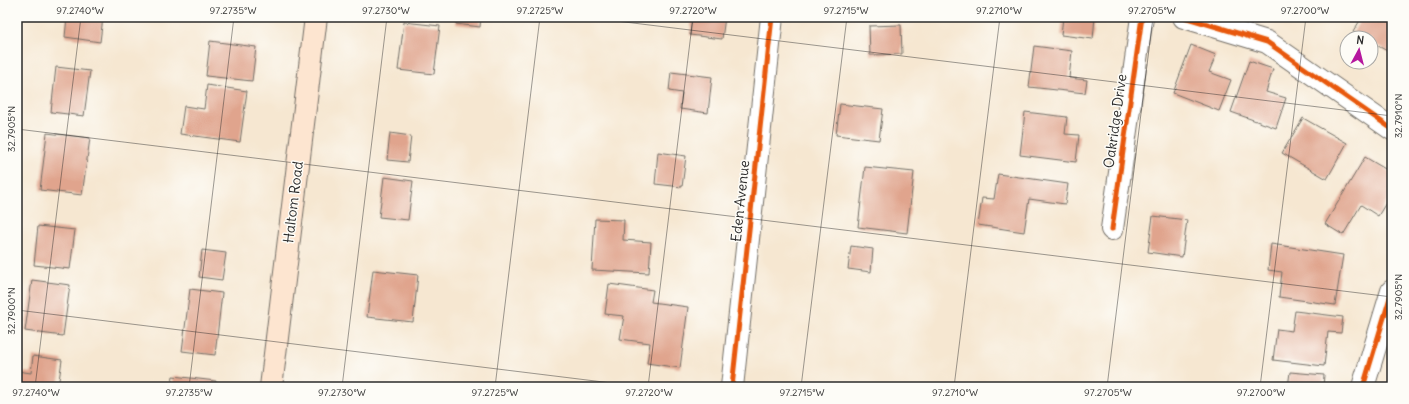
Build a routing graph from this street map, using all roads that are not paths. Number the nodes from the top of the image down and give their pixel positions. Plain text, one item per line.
1 (316, 17) edge
2 (772, 17) edge
3 (1142, 17) edge
4 (1184, 17) edge
5 (1392, 128) edge
6 (1112, 229) dead end
7 (1392, 291) edge
8 (271, 387) edge
9 (732, 387) edge
10 (1363, 387) edge

1 - 8 main road, Haltom Road
2 - 9 street, Eden Avenue
3 - 6 street, Oakridge Drive
4 - 5 street
7 - 10 street

